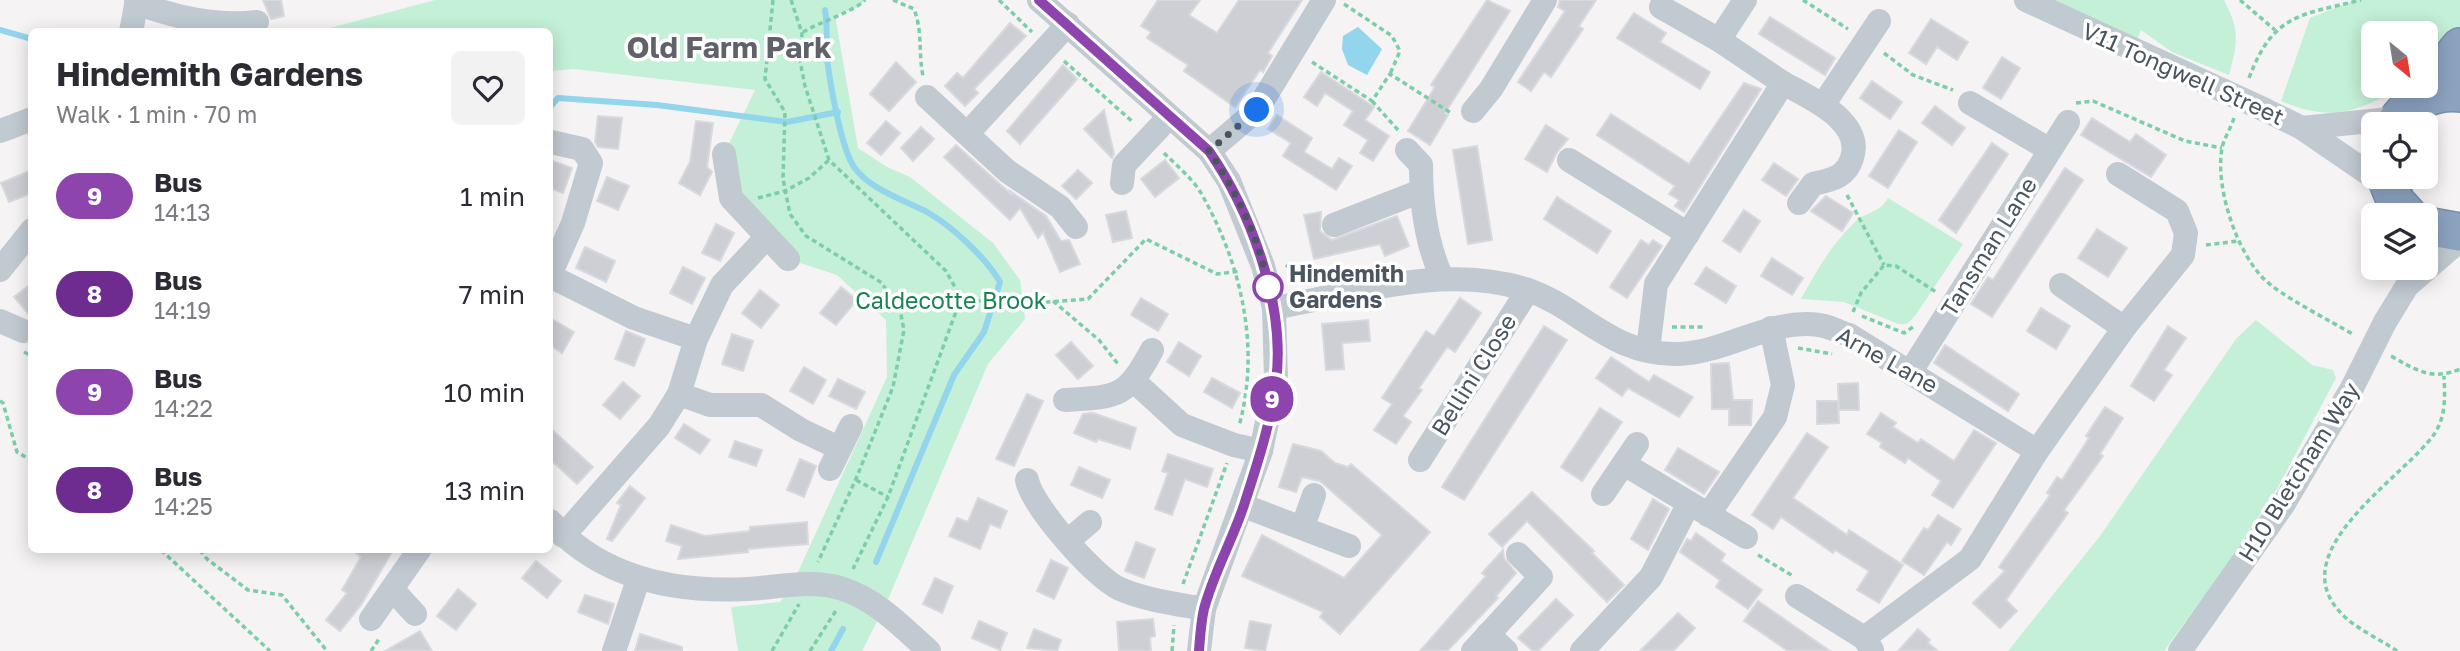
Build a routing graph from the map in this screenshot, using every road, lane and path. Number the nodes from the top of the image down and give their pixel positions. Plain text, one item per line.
1 (773, 0) edge
2 (791, 0) edge
3 (864, 0) edge
4 (892, 0) edge
5 (999, 0) edge
6 (1039, 0) edge
7 (1324, 0) edge
8 (1341, 0) edge
9 (1545, 0) edge
10 (1745, 0) edge
11 (2026, 0) edge
12 (2240, 0) edge
13 (2361, 0) edge
14 (137, 2) edge
15 (1661, 7) dead end
16 (1879, 20) dead end
17 (257, 22) dead end
18 (1068, 24) junction
19 (132, 28) edge
20 (2274, 30) junction
21 (802, 33) junction
22 (1719, 40) junction
23 (1048, 47) junction
24 (2460, 47) edge
25 (1296, 51) junction
26 (1390, 74) junction
27 (1783, 83) junction
28 (2460, 93) edge
29 (927, 97) joint
30 (2235, 97) junction
31 (1372, 101) junction
32 (2093, 101) junction
33 (1970, 103) dead end
34 (1823, 105) junction
35 (1461, 112) joint
36 (2406, 112) edge
37 (2409, 112) edge
38 (2073, 113) junction
39 (1169, 117) junction
40 (28, 120) edge
41 (2361, 121) edge
42 (2302, 128) junction
43 (0, 131) edge
44 (967, 134) junction
45 (1150, 138) junction
46 (553, 142) edge
47 (2222, 148) junction
48 (1407, 150) joint
49 (2050, 150) junction
50 (1209, 151) junction
51 (724, 154) dead end
52 (829, 160) junction
53 (1569, 160) dead end
54 (1119, 168) dead end
55 (2118, 174) dead end
56 (1838, 178) junction
57 (785, 191) junction
58 (1421, 191) junction
59 (1799, 203) dead end
60 (2400, 203) edge
61 (746, 214) junction
62 (2438, 222) edge
63 (1334, 225) dead end
64 (1076, 227) dead end
65 (2460, 232) edge
66 (1688, 234) junction
67 (28, 235) edge
68 (765, 238) junction
69 (2460, 240) edge
70 (2438, 255) edge
71 (788, 259) dead end
72 (1884, 265) junction
73 (1263, 266) junction
74 (553, 269) edge
75 (0, 270) edge
76 (1236, 272) junction
77 (553, 278) edge
78 (1442, 278) junction
79 (2406, 280) edge
80 (1306, 281) dead end
81 (1944, 282) dead end
82 (2061, 285) dead end
83 (1528, 290) junction
84 (1937, 293) junction
85 (961, 298) junction
86 (1052, 299) junction
87 (1931, 304) dead end
88 (1274, 308) junction
89 (1846, 309) dead end
90 (1853, 312) junction
91 (0, 321) edge
92 (1917, 325) dead end
93 (1712, 327) dead end
94 (2124, 328) junction
95 (23, 331) dead end
96 (2355, 336) dead end
97 (1779, 337) junction
98 (1649, 338) junction
99 (695, 339) junction
100 (2379, 349) dead end
101 (1152, 350) dead end
102 (1844, 356) dead end
103 (2460, 369) edge
104 (1911, 372) junction
105 (2444, 376) junction
106 (1135, 382) junction
107 (680, 394) junction
108 (1065, 400) dead end
109 (0, 401) edge
110 (851, 426) dead end
111 (1234, 445) junction
112 (1261, 451) junction
113 (2037, 451) junction
114 (28, 459) edge
115 (1420, 460) dead end
116 (1027, 480) dead end
117 (1603, 494) dead end
118 (1314, 495) dead end
119 (1244, 506) junction
120 (1699, 509) junction
121 (1090, 522) dead end
122 (1303, 526) junction
123 (556, 528) edge
124 (1746, 537) joint
125 (1069, 540) junction
126 (1349, 546) dead end
127 (164, 553) edge
128 (202, 553) edge
129 (417, 553) edge
130 (1518, 554) dead end
131 (638, 580) junction
132 (808, 583) junction
133 (844, 589) junction
134 (393, 590) junction
135 (1797, 596) joint
136 (1175, 604) junction
137 (1204, 609) junction
138 (415, 614) dead end
139 (371, 619) dead end
140 (1480, 643) edge
141 (1868, 645) edge
142 (270, 651) edge
143 (327, 651) edge
144 (614, 651) edge
145 (772, 651) edge
146 (810, 651) edge
147 (929, 651) edge
148 (1172, 651) edge
149 (1199, 651) edge
150 (1506, 651) edge
151 (1583, 651) edge
152 (2180, 651) edge
153 (2398, 651) edge

1 - 57 path
2 - 21 path
3 - 21 path
4 - 29 path
5 - 23 path
6 - 18 street
7 - 25 street
8 - 26 path
9 - 35 street
10 - 22 street
11 - 30 street, V11 Tongwell Street
12 - 20 path
13 - 20 path
14 - 17 street
14 - 19 street
15 - 22 street
16 - 34 street
18 - 23 street
18 - 39 street
20 - 30 path
21 - 52 path
22 - 27 street
23 - 44 street
23 - 45 path
24 - 36 highway
25 - 31 path
25 - 50 street
26 - 31 path
26 - 35 path
27 - 34 street
27 - 66 street
28 - 37 highway
29 - 44 street
30 - 42 street, V11 Tongwell Street, bridge
30 - 47 path
31 - 48 path
32 - 38 path
32 - 38 path
32 - 47 path
33 - 49 street
34 - 56 street
38 - 49 street, Tansman Lane
39 - 45 street
39 - 50 street
40 - 43 street
41 - 42 street, V11 Tongwell Street
42 - 60 street, V11 Tongwell Street
44 - 64 street
45 - 54 street
45 - 76 path
46 - 74 street
47 - 96 path
48 - 58 street
49 - 104 street, Tansman Lane
50 - 73 street
51 - 61 street
52 - 57 path
52 - 85 path
53 - 66 street
55 - 94 street
56 - 59 street
56 - 72 path
57 - 61 path
57 - 132 path
58 - 63 street
58 - 78 street
61 - 68 street
62 - 65 highway
66 - 98 street
67 - 75 street
68 - 71 street
68 - 99 street
69 - 70 street, H10 Bletcham Way
72 - 84 path
72 - 90 path
73 - 76 path
73 - 80 path
73 - 88 street
76 - 86 path
76 - 111 path
77 - 99 street
78 - 83 street, Arne Lane
78 - 88 street, Arne Lane
79 - 152 street, H10 Bletcham Way, bridge
81 - 84 path
82 - 94 street
83 - 98 street, Arne Lane
83 - 115 street, Bellini Close
84 - 87 path
85 - 86 path
85 - 133 path
86 - 106 path
88 - 112 street
89 - 90 path
90 - 92 path
91 - 95 street
93 - 98 path
94 - 113 street
97 - 98 street, Arne Lane
97 - 102 path
97 - 104 street, Arne Lane
97 - 120 street
99 - 107 street
100 - 105 path
101 - 106 street
103 - 105 path
104 - 113 street, Arne Lane
105 - 153 path
106 - 108 street
106 - 111 street
107 - 110 street
107 - 123 street
109 - 114 path
111 - 112 street
111 - 136 path
112 - 119 street
113 - 141 street
116 - 125 street
117 - 120 street
118 - 122 street
119 - 122 street
119 - 137 street
120 - 124 street
120 - 151 street
121 - 125 street
122 - 126 street
123 - 131 street
124 - 135 path
125 - 136 street
127 - 142 path
128 - 143 path
129 - 134 street
130 - 140 street
131 - 132 street
131 - 144 street
132 - 133 street
132 - 145 path
133 - 146 path
133 - 147 street
134 - 138 street
134 - 139 street
135 - 141 street
136 - 137 street
136 - 148 path
137 - 149 street
140 - 150 street

